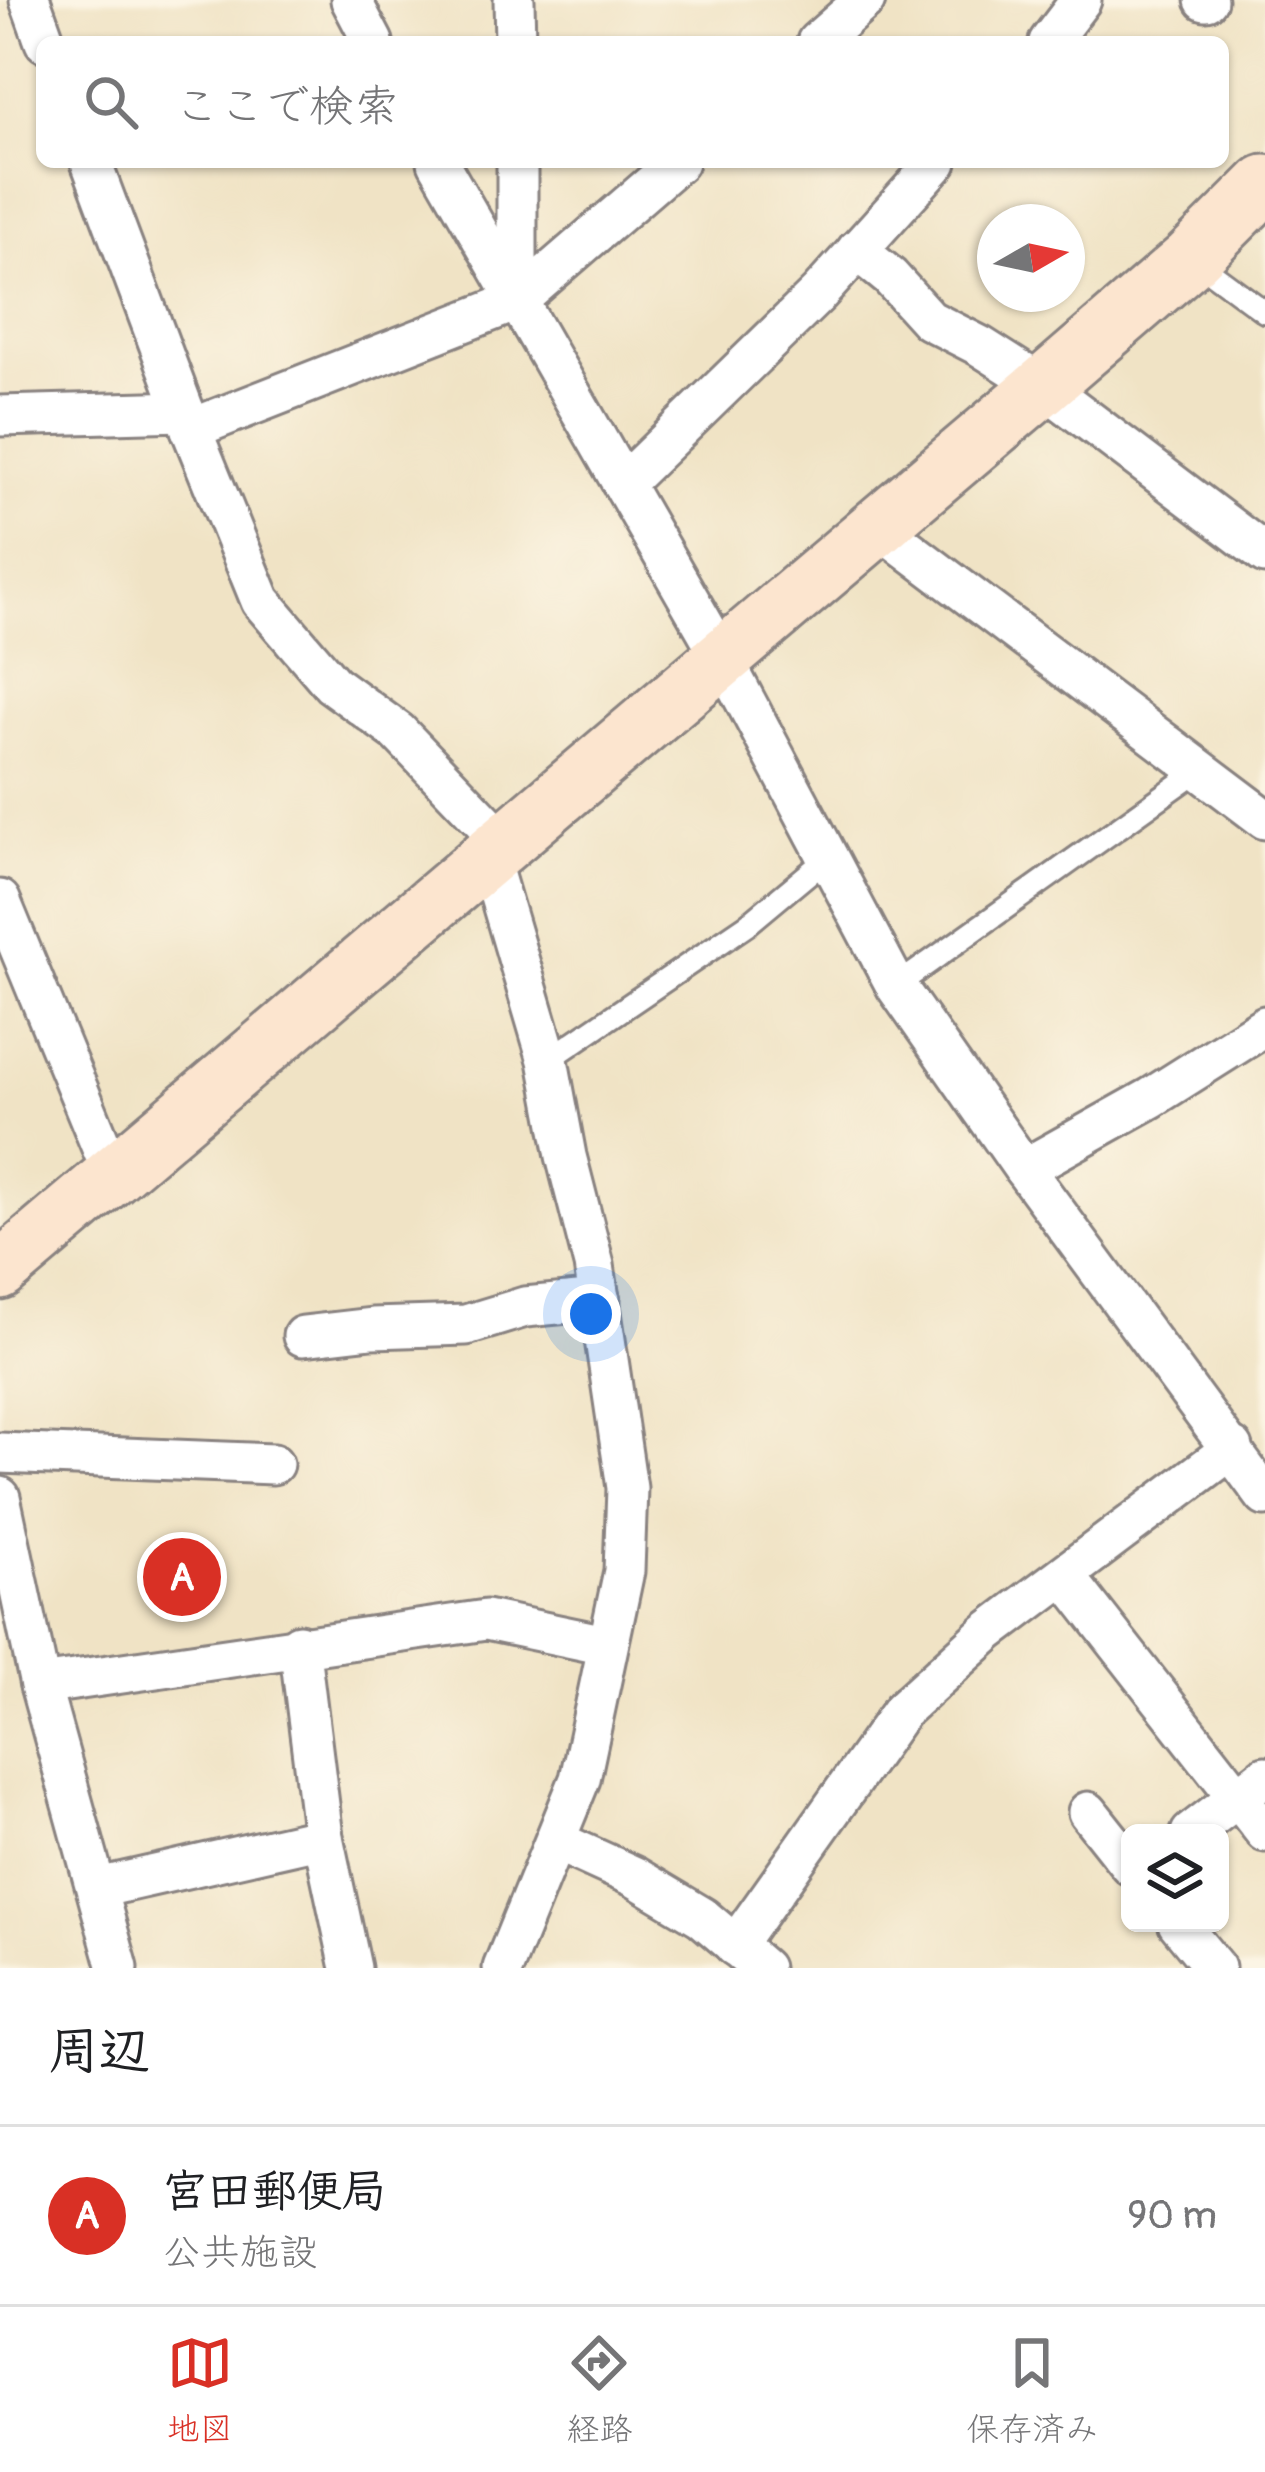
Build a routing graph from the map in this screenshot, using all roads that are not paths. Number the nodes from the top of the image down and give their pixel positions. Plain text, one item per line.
1 (30, 0) edge
2 (351, 0) edge
3 (514, 0) edge
4 (866, 0) edge
5 (1082, 0) edge
6 (43, 36) edge
7 (370, 36) edge
8 (515, 36) edge
9 (825, 36) edge
10 (1054, 36) edge
11 (93, 168) edge
12 (441, 168) edge
13 (517, 168) edge
14 (671, 168) edge
15 (932, 168) edge
16 (1265, 184) edge
17 (857, 250) junction
18 (1191, 258) junction
19 (517, 301) junction
20 (1265, 312) edge
21 (1043, 386) junction
22 (0, 416) edge
23 (188, 420) junction
24 (624, 483) junction
25 (877, 526) junction
26 (1265, 554) edge
27 (722, 657) junction
28 (1202, 768) junction
29 (1265, 819) edge
30 (494, 854) junction
31 (826, 859) junction
32 (0, 900) edge
33 (17, 982) edge
34 (896, 986) junction
35 (1265, 1026) edge
36 (548, 1060) junction
37 (1024, 1169) junction
38 (114, 1177) junction
39 (0, 1271) edge
40 (600, 1300) junction
41 (303, 1336) dead end
42 (0, 1453) edge
43 (273, 1464) dead end
44 (1254, 1477) edge
45 (0, 1497) edge
46 (1065, 1576) junction
47 (299, 1644) junction
48 (606, 1646) junction
49 (40, 1685) junction
50 (1251, 1786) edge
51 (1088, 1812) dead end
52 (1202, 1824) edge
53 (1265, 1832) edge
54 (323, 1837) junction
55 (556, 1841) junction
56 (1121, 1854) edge
57 (98, 1888) junction
58 (1185, 1932) edge
59 (748, 1957) edge
60 (118, 1968) edge
61 (350, 1968) edge
62 (503, 1968) edge
63 (1215, 1968) edge

1 - 6 street
2 - 7 street
3 - 8 street
4 - 9 street
5 - 10 street
11 - 23 street
12 - 19 street
13 - 19 street
14 - 19 street
15 - 17 street
16 - 18 street
17 - 21 street
17 - 24 street
18 - 20 lane
18 - 21 street
19 - 23 street
19 - 24 street
21 - 25 street
21 - 26 street
22 - 23 street
23 - 30 street
24 - 27 street
25 - 27 street
25 - 28 street
27 - 30 street
27 - 31 street
28 - 29 street
28 - 34 lane
30 - 36 street
30 - 38 street
31 - 34 street
31 - 36 lane
32 - 33 street
33 - 38 street
34 - 37 street
35 - 37 street
36 - 40 street
37 - 44 street
38 - 39 street
40 - 41 street
40 - 48 street
42 - 43 street
44 - 46 street
45 - 49 street
46 - 50 street
46 - 59 street
47 - 48 street
47 - 49 street
47 - 54 street
48 - 55 street
49 - 57 street
50 - 52 street
50 - 53 street
51 - 56 street
54 - 57 street
54 - 61 street
55 - 59 street
55 - 62 street
57 - 60 street
58 - 63 street

